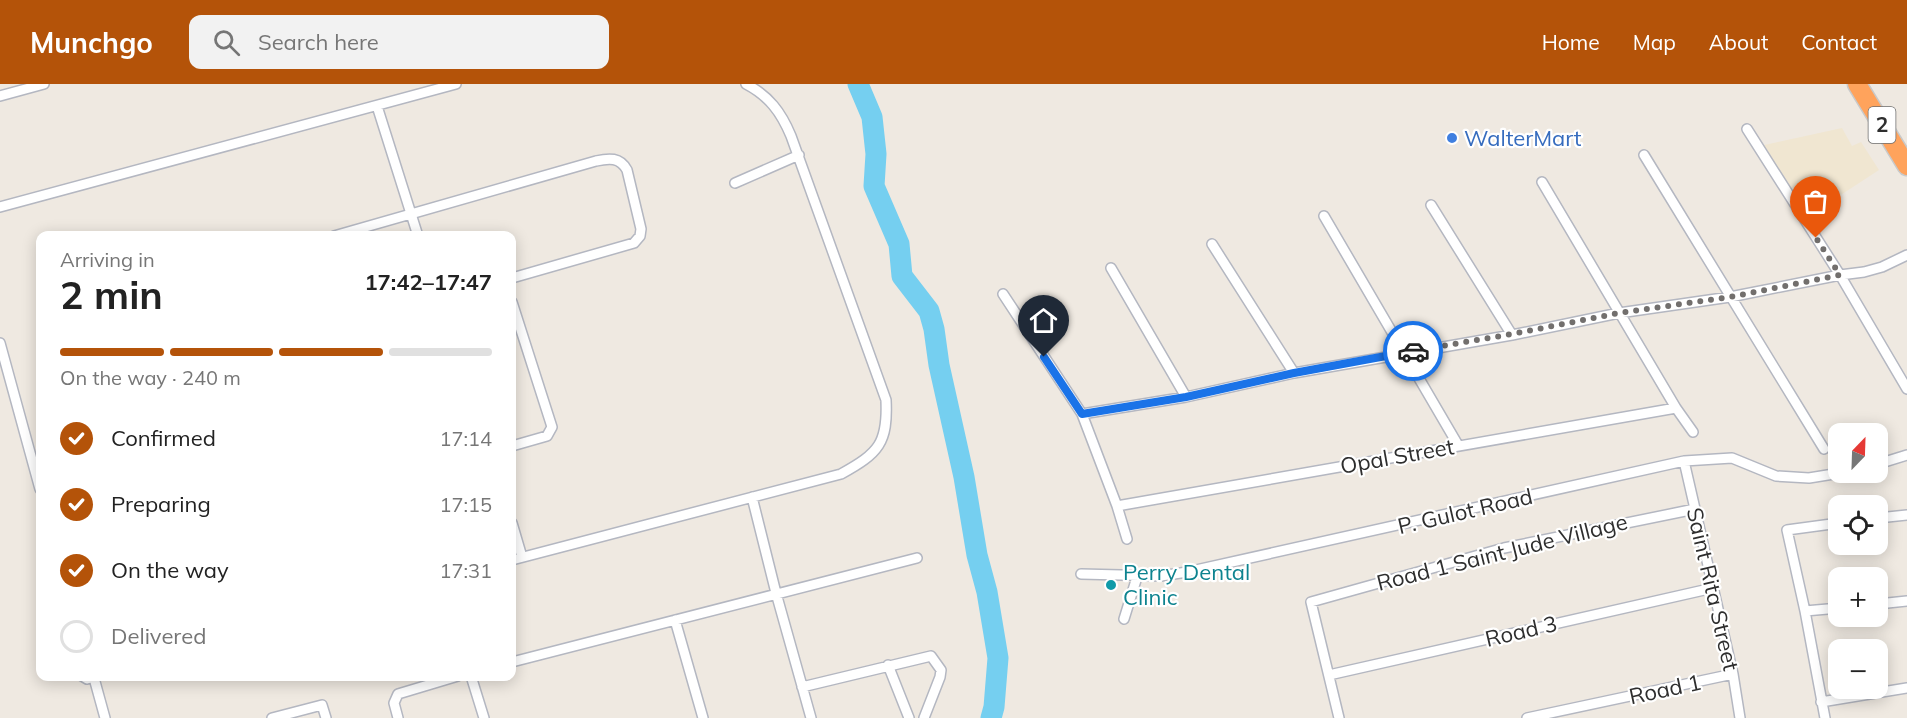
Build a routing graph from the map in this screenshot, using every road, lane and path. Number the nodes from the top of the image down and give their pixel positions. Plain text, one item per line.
1 (44, 84) edge
2 (456, 84) edge
3 (746, 84) edge
4 (1857, 84) edge
5 (0, 96) edge
6 (377, 106) junction
7 (1747, 129) dead end
8 (799, 155) junction
9 (1644, 155) dead end
10 (1907, 166) edge
11 (1542, 182) dead end
12 (735, 183) dead end
13 (1431, 206) dead end
14 (0, 207) edge
15 (412, 214) junction
16 (1324, 216) dead end
17 (352, 231) edge
18 (417, 231) edge
19 (1212, 244) dead end
20 (1907, 255) edge
21 (1111, 268) dead end
22 (1840, 275) junction
23 (516, 277) edge
24 (1003, 294) dead end
25 (1730, 297) junction
26 (1619, 313) junction
27 (516, 314) edge
28 (1512, 334) junction
29 (0, 343) edge
30 (1403, 353) junction
31 (1294, 373) junction
32 (1907, 389) edge
33 (1186, 397) junction
34 (1676, 408) junction
35 (1082, 414) junction
36 (1693, 432) dead end
37 (516, 445) edge
38 (1458, 445) junction
39 (1824, 449) dead end
40 (1907, 455) edge
41 (1684, 461) junction
42 (1888, 461) edge
43 (36, 474) edge
44 (1828, 475) edge
45 (752, 497) junction
46 (1117, 506) junction
47 (1695, 509) junction
48 (1907, 515) edge
49 (1888, 517) edge
50 (1828, 525) edge
51 (516, 537) edge
52 (1127, 539) dead end
53 (522, 557) junction
54 (917, 558) dead end
55 (516, 559) edge
56 (1081, 574) dead end
57 (1137, 577) junction
58 (1713, 588) junction
59 (776, 593) junction
60 (1907, 601) edge
61 (1888, 603) edge
62 (1828, 609) edge
63 (1805, 611) junction
64 (1124, 619) dead end
65 (675, 620) junction
66 (516, 661) edge
67 (888, 665) junction
68 (1733, 674) junction
69 (1329, 675) junction
70 (97, 681) edge
71 (441, 681) edge
72 (473, 681) edge
73 (802, 687) junction
74 (1907, 688) edge
75 (1821, 702) junction
76 (105, 718) edge
77 (272, 718) edge
78 (326, 718) edge
79 (398, 718) edge
80 (484, 718) edge
81 (703, 718) edge
82 (811, 718) edge
83 (909, 718) edge
84 (924, 718) edge
85 (1340, 718) edge
86 (1527, 718) edge
87 (1740, 718) edge
88 (1825, 718) edge

1 - 5 street
2 - 6 street
3 - 8 street
4 - 10 highway, 2
6 - 14 street
6 - 15 street
7 - 22 street
8 - 12 street
8 - 45 street
9 - 25 street
11 - 26 street
13 - 28 street
15 - 17 street
15 - 18 street
15 - 23 street
16 - 30 street
19 - 31 street
20 - 22 street
21 - 33 street
22 - 25 street
22 - 32 street
24 - 35 street
25 - 26 street
25 - 39 street
26 - 28 street
26 - 34 street
27 - 37 street
28 - 30 street
29 - 43 street
30 - 31 street
30 - 38 street
31 - 33 street
33 - 35 street
34 - 36 street
34 - 38 street, Opal Street
35 - 46 street
38 - 46 street, Opal Street
40 - 42 street
41 - 44 street, P. Gulot Road
41 - 47 street, Saint Rita Street
41 - 57 street, P. Gulot Road
45 - 53 street
45 - 59 street
46 - 52 street
47 - 58 street, Saint Rita Street
47 - 69 street, Road 1 Saint Jude Village
48 - 49 street
50 - 63 street
51 - 53 street
53 - 55 street
54 - 59 street
56 - 57 street, P. Gulot Road
57 - 64 street
58 - 68 street, Saint Rita Street
58 - 69 street, Road 3
59 - 65 street
59 - 73 street
60 - 61 street
62 - 63 street
63 - 75 street
65 - 66 street
65 - 81 street
67 - 73 street
67 - 83 street
67 - 84 street
68 - 86 street, Road 1
68 - 87 street, Saint Rita Street
69 - 85 street
70 - 76 street
71 - 79 street
72 - 80 street
73 - 82 street
74 - 75 street
75 - 88 street
77 - 78 street

